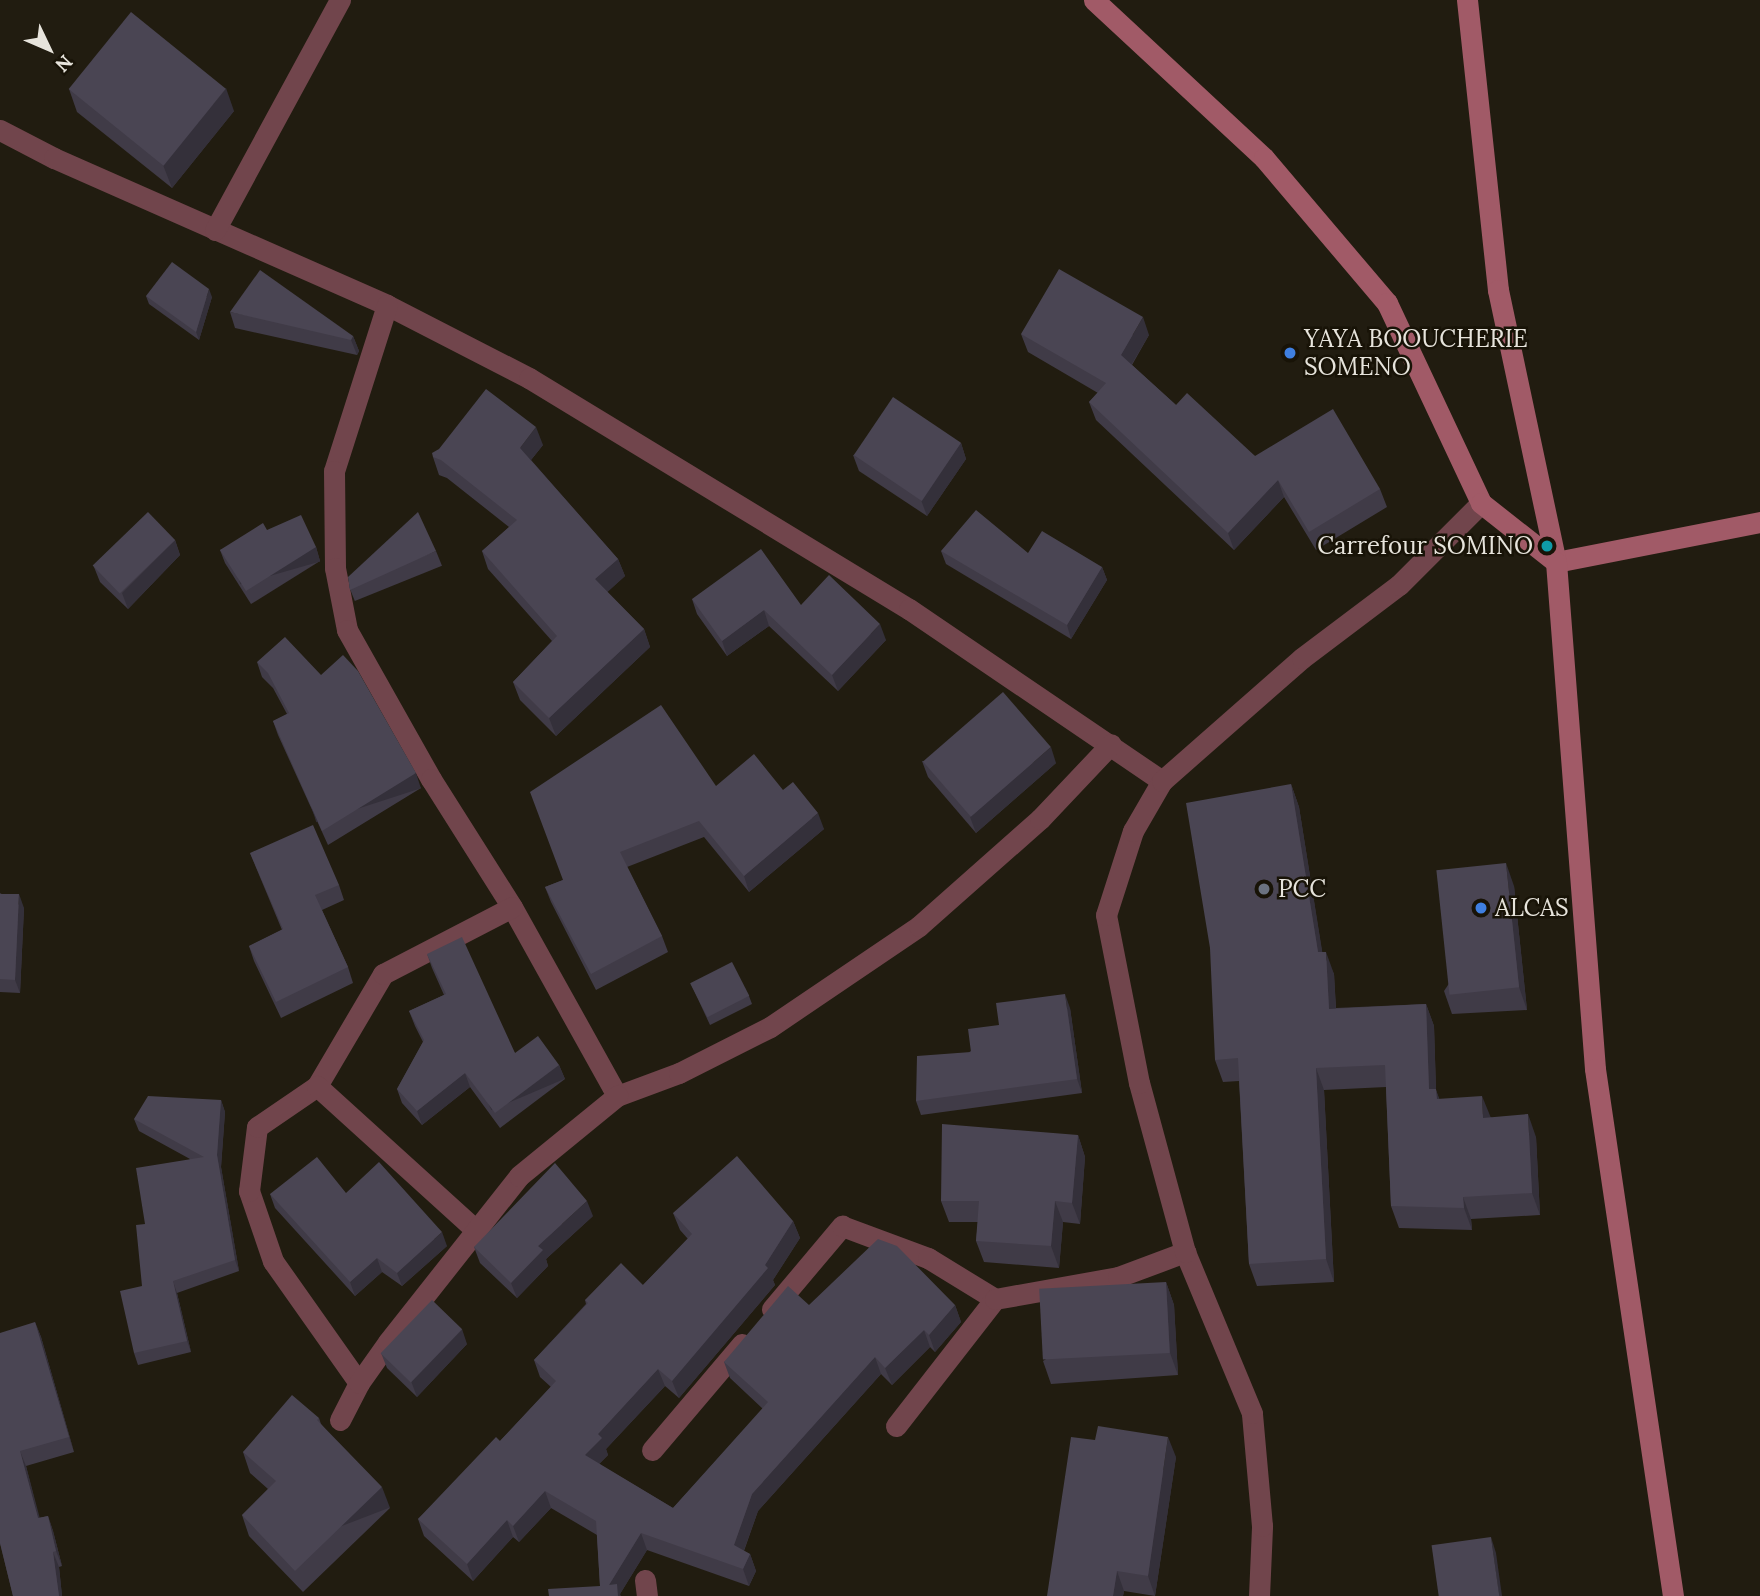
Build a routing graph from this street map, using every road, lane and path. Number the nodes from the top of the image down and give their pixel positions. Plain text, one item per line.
1 (340, 0) edge
2 (1094, 0) edge
3 (1467, 0) edge
4 (0, 130) edge
5 (215, 230) junction
6 (387, 305) junction
7 (1481, 503) junction
8 (1760, 522) edge
9 (1556, 562) junction
10 (1111, 744) junction
11 (1163, 781) junction
12 (512, 907) junction
13 (317, 1086) junction
14 (617, 1096) junction
15 (476, 1230) junction
16 (1185, 1252) junction
17 (995, 1298) junction
18 (359, 1383) junction
19 (340, 1420) dead end
20 (896, 1426) dead end
21 (652, 1450) dead end
22 (1259, 1596) edge
23 (1673, 1596) edge

1 - 5 street
2 - 7 street
3 - 9 street
4 - 5 street
5 - 6 street
6 - 10 street
6 - 12 street
7 - 9 street
7 - 11 street
8 - 9 street
9 - 23 street
10 - 11 street
10 - 14 street
11 - 16 street
12 - 13 street
12 - 14 street
13 - 15 street
13 - 18 street
14 - 15 street
15 - 18 street
16 - 17 street
16 - 22 street
17 - 20 street
17 - 21 street
18 - 19 street

